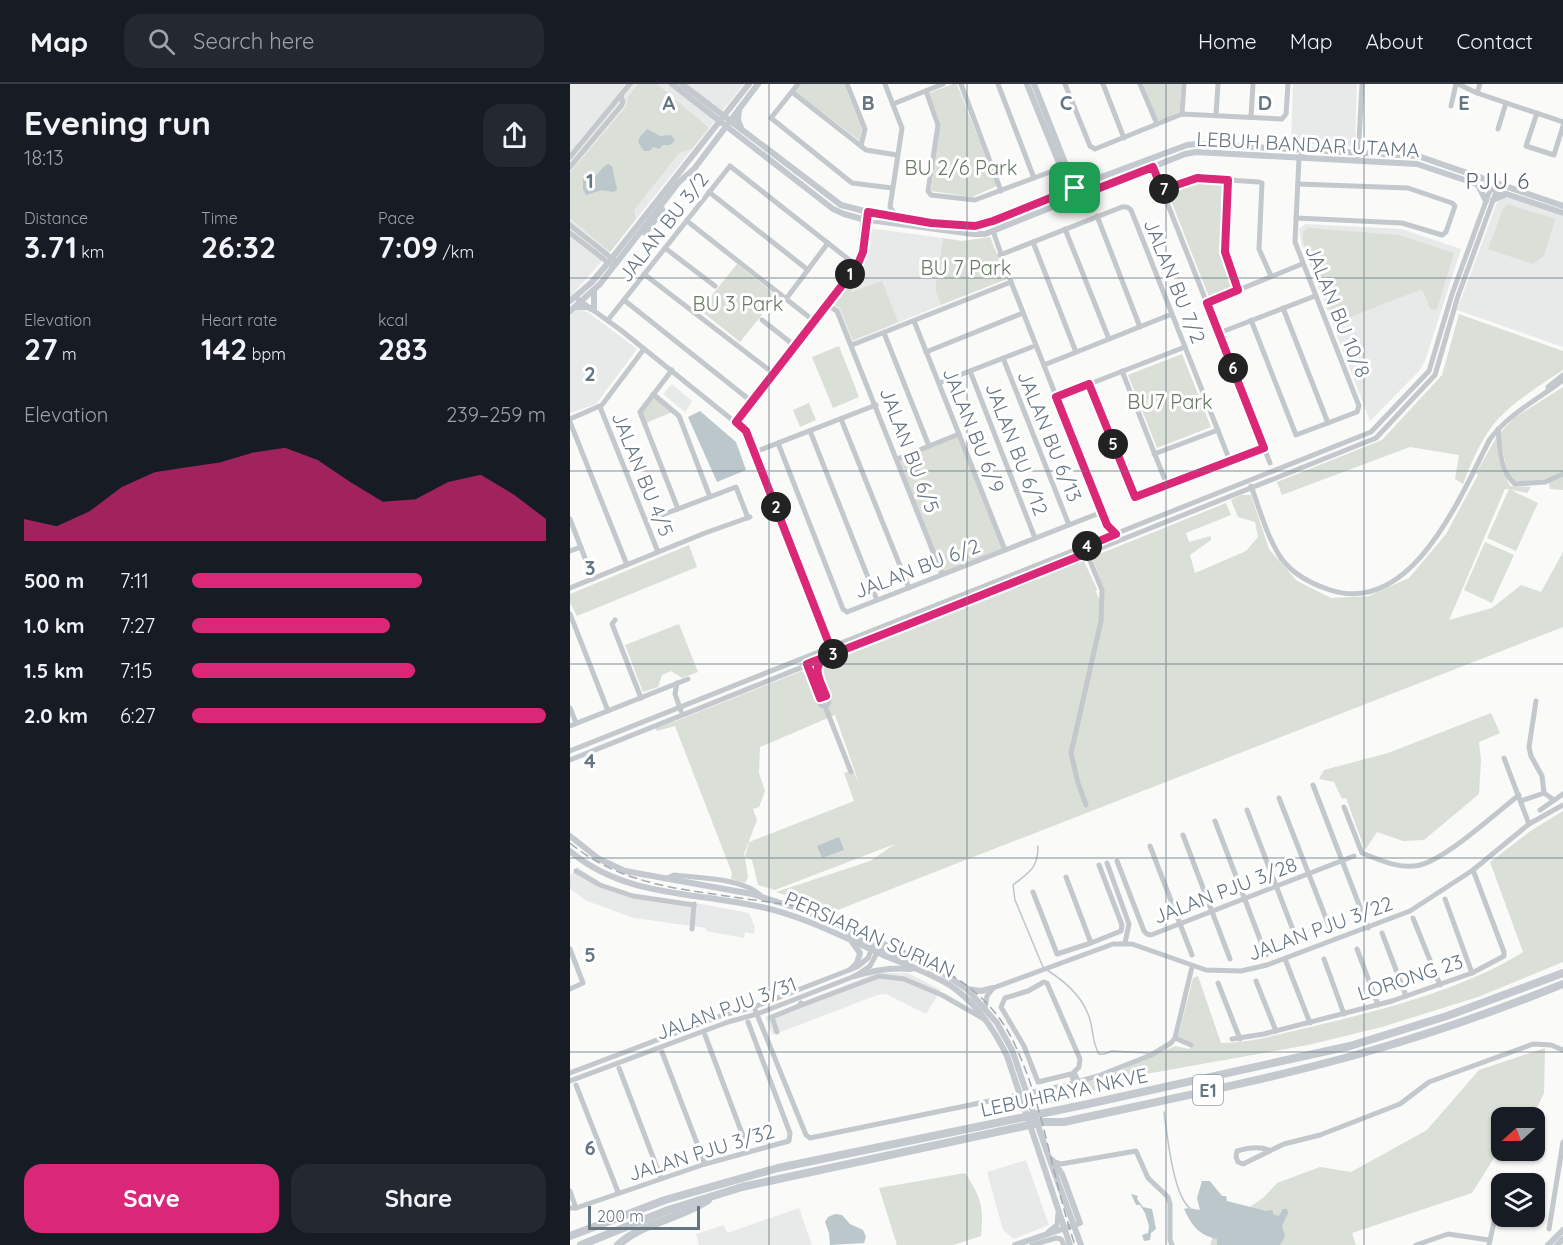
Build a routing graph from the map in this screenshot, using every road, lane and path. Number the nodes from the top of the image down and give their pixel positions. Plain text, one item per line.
1 (630, 84) edge
2 (672, 84) edge
3 (682, 84) edge
4 (749, 84) edge
5 (758, 84) edge
6 (798, 84) edge
7 (847, 84) edge
8 (885, 84) edge
9 (942, 84) edge
10 (961, 84) edge
11 (998, 84) edge
12 (1027, 84) edge
13 (1034, 84) edge
14 (1065, 84) edge
15 (1103, 84) edge
16 (1140, 84) edge
17 (1184, 84) edge
18 (1218, 84) edge
19 (1253, 84) edge
20 (1288, 84) edge
21 (1362, 84) edge
22 (1457, 84) edge
23 (1480, 84) edge
24 (926, 91) junction
25 (792, 92) junction
26 (1477, 93) junction
27 (621, 96) junction
28 (1506, 103) junction
29 (893, 104) junction
30 (1451, 106) dead end
31 (731, 107) junction
32 (739, 109) junction
33 (710, 110) junction
34 (1537, 113) junction
35 (1182, 114) junction
36 (1216, 115) junction
37 (1251, 117) junction
38 (724, 121) junction
39 (1157, 124) junction
40 (1563, 124) edge
41 (1498, 129) dead end
42 (742, 131) junction
43 (711, 132) junction
44 (735, 133) junction
45 (718, 136) junction
46 (1124, 138) junction
47 (861, 146) junction
48 (1294, 150) junction
49 (1304, 151) junction
50 (897, 155) junction
51 (1358, 156) junction
52 (570, 157) edge
53 (1299, 158) junction
54 (570, 167) edge
55 (1153, 167) junction
56 (694, 169) junction
57 (1050, 172) dead end
58 (1068, 177) junction
59 (1034, 178) junction
60 (1228, 180) junction
61 (1088, 182) junction
62 (1298, 184) junction
63 (1478, 185) junction
64 (1495, 187) junction
65 (892, 188) junction
66 (1073, 190) junction
67 (1162, 190) junction
68 (1001, 191) junction
69 (709, 192) junction
70 (1089, 192) junction
71 (1059, 194) junction
72 (1506, 194) junction
73 (1493, 200) junction
74 (1066, 201) junction
75 (1486, 201) junction
76 (1563, 206) edge
77 (890, 207) junction
78 (1563, 213) edge
79 (879, 214) junction
80 (865, 216) junction
81 (1097, 216) junction
82 (897, 217) junction
83 (1296, 218) junction
84 (687, 221) junction
85 (570, 225) edge
86 (975, 226) junction
87 (1065, 229) junction
88 (991, 232) junction
89 (570, 233) edge
90 (1033, 242) junction
91 (828, 243) junction
92 (665, 248) junction
93 (1000, 255) junction
94 (612, 263) junction
95 (1302, 264) junction
96 (857, 266) junction
97 (808, 270) junction
98 (644, 274) junction
99 (1271, 276) junction
100 (1011, 282) junction
101 (600, 284) junction
102 (715, 286) dead end
103 (594, 290) junction
104 (1238, 290) junction
105 (1315, 296) junction
106 (786, 299) junction
107 (624, 300) junction
108 (582, 301) junction
109 (574, 302) edge
110 (1207, 303) junction
111 (827, 305) junction
112 (1283, 308) junction
113 (594, 310) junction
114 (1023, 313) junction
115 (1172, 314) junction
116 (608, 320) junction
117 (762, 320) dead end
118 (1251, 320) junction
119 (814, 321) junction
120 (914, 321) junction
121 (1140, 327) junction
122 (884, 333) junction
123 (1219, 333) junction
124 (1109, 339) junction
125 (852, 345) junction
126 (795, 346) junction
127 (1032, 346) dead end
128 (1185, 347) junction
129 (644, 349) junction
130 (926, 352) junction
131 (1076, 352) junction
132 (1003, 358) junction
133 (1044, 365) junction
134 (672, 370) junction
135 (970, 370) junction
136 (1122, 371) junction
137 (773, 373) junction
138 (1563, 375) edge
139 (1563, 380) edge
140 (939, 383) junction
141 (1089, 384) junction
142 (653, 394) junction
143 (1541, 395) junction
144 (1056, 397) junction
145 (751, 401) junction
146 (876, 405) junction
147 (600, 407) junction
148 (841, 419) junction
149 (570, 421) edge
150 (736, 422) junction
151 (1328, 423) junction
152 (1498, 429) junction
153 (1218, 430) junction
154 (810, 431) junction
155 (959, 434) junction
156 (778, 443) junction
157 (929, 446) junction
158 (1264, 448) junction
159 (755, 452) junction
160 (1154, 454) junction
161 (897, 459) junction
162 (1230, 461) junction
163 (1270, 463) dead end
164 (1563, 474) edge
165 (1167, 485) junction
166 (1251, 485) junction
167 (710, 497) junction
168 (678, 509) junction
169 (1102, 512) junction
170 (570, 519) edge
171 (646, 521) junction
172 (1069, 525) junction
173 (1116, 534) junction
174 (1035, 538) junction
175 (581, 547) junction
176 (1005, 550) junction
177 (1086, 550) junction
178 (570, 551) edge
179 (658, 552) junction
180 (627, 565) junction
181 (942, 574) junction
182 (593, 579) junction
183 (570, 588) edge
184 (909, 588) junction
185 (877, 600) junction
186 (570, 614) edge
187 (615, 620) dead end
188 (832, 650) junction
189 (825, 657) junction
190 (808, 660) junction
191 (799, 667) junction
192 (814, 673) junction
193 (687, 679) dead end
194 (677, 683) junction
195 (666, 688) junction
196 (675, 694) junction
197 (641, 698) junction
198 (1536, 701) dead end
199 (680, 707) junction
200 (570, 708) edge
201 (608, 711) junction
202 (683, 715) junction
203 (573, 724) edge
204 (570, 751) edge
205 (1504, 758) dead end
206 (570, 759) edge
207 (851, 772) dead end
208 (1313, 785) dead end
209 (1544, 793) junction
210 (1563, 794) edge
211 (1279, 798) dead end
212 (1520, 798) junction
213 (1554, 800) junction
214 (1086, 805) dead end
215 (1563, 805) edge
216 (1344, 807) dead end
217 (1247, 810) dead end
218 (1540, 810) dead end
219 (1215, 821) dead end
220 (1529, 824) junction
221 (1183, 835) dead end
222 (570, 836) edge
223 (1150, 846) dead end
224 (570, 851) edge
225 (1354, 856) dead end
226 (1117, 861) dead end
227 (1342, 861) junction
228 (1107, 863) dead end
229 (1100, 865) dead end
230 (1473, 870) junction
231 (576, 871) dead end
232 (1308, 874) junction
233 (1066, 877) dead end
234 (667, 878) junction
235 (681, 880) junction
236 (711, 886) junction
237 (1276, 886) junction
238 (1116, 888) junction
239 (1109, 891) junction
240 (1033, 892) dead end
241 (695, 896) junction
242 (1115, 896) junction
243 (762, 897) junction
244 (1244, 898) junction
245 (1445, 899) dead end
246 (694, 905) junction
247 (1212, 911) junction
248 (1413, 918) dead end
249 (1180, 923) junction
250 (839, 925) junction
251 (1368, 928) junction
252 (692, 929) dead end
253 (1330, 931) dead end
254 (1382, 933) dead end
255 (851, 941) junction
256 (1298, 942) dead end
257 (1091, 943) junction
258 (1125, 943) junction
259 (875, 949) junction
260 (1357, 949) dead end
261 (570, 951) edge
262 (1192, 955) dead end
263 (1266, 955) dead end
264 (1324, 958) dead end
265 (1230, 959) dead end
266 (1286, 959) junction
267 (1179, 962) junction
268 (1192, 966) junction
269 (851, 969) junction
270 (917, 970) junction
271 (1206, 970) junction
272 (1472, 973) junction
273 (1563, 973) edge
274 (855, 976) junction
275 (1189, 980) junction
276 (1256, 981) dead end
277 (1218, 983) dead end
278 (1563, 984) edge
279 (1440, 985) junction
280 (993, 988) junction
281 (570, 989) edge
282 (967, 989) junction
283 (803, 996) junction
284 (1406, 996) junction
285 (1378, 1005) junction
286 (799, 1006) junction
287 (983, 1006) junction
288 (754, 1007) junction
289 (757, 1014) junction
290 (1344, 1014) junction
291 (985, 1020) junction
292 (748, 1022) dead end
293 (1310, 1023) junction
294 (1276, 1031) junction
295 (777, 1032) dead end
296 (705, 1035) dead end
297 (1175, 1038) junction
298 (1232, 1039) dead end
299 (1240, 1039) junction
300 (1191, 1045) dead end
301 (1563, 1050) edge
302 (662, 1052) dead end
303 (619, 1068) dead end
304 (570, 1073) edge
305 (1020, 1079) junction
306 (570, 1081) edge
307 (1076, 1082) junction
308 (576, 1085) dead end
309 (1563, 1142) edge
310 (1269, 1150) junction
311 (749, 1152) junction
312 (1045, 1154) junction
313 (1053, 1161) junction
314 (705, 1164) junction
315 (661, 1178) junction
316 (570, 1191) edge
317 (618, 1192) junction
318 (714, 1196) junction
319 (573, 1208) edge
320 (1058, 1211) junction
321 (1493, 1227) edge
322 (1549, 1229) dead end
323 (1563, 1230) edge
324 (1052, 1231) junction
325 (570, 1236) edge
326 (1053, 1238) junction
327 (1563, 1239) edge
328 (1489, 1243) edge
329 (581, 1245) edge
330 (618, 1245) edge
331 (1010, 1245) edge
332 (1015, 1245) edge
333 (1032, 1245) edge
334 (1064, 1245) edge
335 (1070, 1245) edge
336 (1082, 1245) edge
337 (1172, 1245) edge
338 (1416, 1245) edge
339 (1548, 1245) edge
340 (1557, 1245) edge

1 - 27 street
2 - 33 main road, LEBUH BANDAR UTAMA
3 - 33 main road, LEBUH BANDAR UTAMA
4 - 31 main road
5 - 32 main road
6 - 25 street
7 - 47 street
8 - 29 street
9 - 24 street
10 - 68 street
11 - 59 street
12 - 58 main road
13 - 58 main road
14 - 46 street
15 - 46 street
16 - 39 street
17 - 35 street
18 - 36 street
19 - 37 street
20 - 37 street
21 - 51 street
22 - 26 street
22 - 30 street
23 - 26 street
24 - 29 street
24 - 68 street
25 - 47 street
25 - 65 street
26 - 28 street
27 - 52 street
27 - 54 street
28 - 34 street
28 - 41 street
29 - 50 street
31 - 33 main road
31 - 38 main road
32 - 38 main road
32 - 42 main road
33 - 38 main road, LEBUH BANDAR UTAMA
33 - 43 main road
34 - 40 street
34 - 40 street
35 - 36 street
35 - 39 street
36 - 37 street
38 - 42 main road, LEBUH BANDAR UTAMA
38 - 43 main road
38 - 44 main road, LEBUH BANDAR UTAMA
38 - 45 main road
39 - 46 street
42 - 80 main road, LEBUH BANDAR UTAMA
43 - 94 main road
44 - 45 main road
44 - 80 main road, LEBUH BANDAR UTAMA
45 - 56 main road
47 - 50 street
48 - 49 main road, LEBUH BANDAR UTAMA
48 - 53 street
48 - 61 main road, LEBUH BANDAR UTAMA
49 - 51 main road, LEBUH BANDAR UTAMA
49 - 53 street
50 - 65 street
51 - 53 main road, LEBUH BANDAR UTAMA
51 - 63 main road, LEBUH BANDAR UTAMA
51 - 64 main road, LEBUH BANDAR UTAMA
53 - 55 main road, LEBUH BANDAR UTAMA
53 - 62 street, JALAN BU 10/8
55 - 67 street
55 - 70 main road, LEBUH BANDAR UTAMA
56 - 94 main road
56 - 101 main road
57 - 59 street
58 - 61 main road
58 - 66 main road
58 - 71 main road
59 - 68 street
60 - 67 street
60 - 99 street
60 - 104 street
61 - 66 main road, LEBUH BANDAR UTAMA
62 - 83 street, JALAN BU 10/8
62 - 83 street
63 - 64 main road, LEBUH BANDAR UTAMA
63 - 75 main road
64 - 72 main road, LEBUH BANDAR UTAMA
64 - 73 street
64 - 75 street
64 - 76 main road, LEBUH BANDAR UTAMA
65 - 77 street
66 - 70 main road
66 - 71 main road, LEBUH BANDAR UTAMA
66 - 74 main road
67 - 110 street
69 - 84 street, JALAN BU 3/2
69 - 91 street, JALAN BU 3/2
69 - 97 street
70 - 74 main road, LEBUH BANDAR UTAMA
71 - 86 main road, LEBUH BANDAR UTAMA
72 - 73 main road
72 - 78 main road, LEBUH BANDAR UTAMA
73 - 166 street
74 - 88 main road, LEBUH BANDAR UTAMA
75 - 166 street
77 - 79 street
77 - 82 street
79 - 80 main road, LEBUH BANDAR UTAMA
79 - 82 main road, LEBUH BANDAR UTAMA
80 - 88 main road, LEBUH BANDAR UTAMA
80 - 96 street
81 - 87 street, JALAN BU 7/2
81 - 115 street, JALAN BU 7/2
81 - 121 street
82 - 86 main road, LEBUH BANDAR UTAMA
83 - 95 street, JALAN BU 10/8
84 - 92 street, JALAN BU 3/2
84 - 106 street
85 - 94 street
86 - 88 main road
87 - 90 street, JALAN BU 7/2
87 - 124 street
88 - 93 street
89 - 94 street
90 - 93 street, JALAN BU 7/2
90 - 131 street
91 - 96 street, JALAN BU 3/2
91 - 97 street
92 - 98 street, JALAN BU 3/2
92 - 102 street
93 - 100 street
94 - 101 main road
94 - 109 main road
95 - 99 street
95 - 105 street, JALAN BU 10/8
96 - 111 street
97 - 106 street
98 - 107 street, JALAN BU 3/2
98 - 137 street
99 - 104 street
100 - 114 street
100 - 120 street
101 - 103 main road
103 - 108 main road
103 - 113 main road
104 - 110 street
105 - 112 street
105 - 151 street, JALAN BU 10/8
106 - 119 street
107 - 116 street, JALAN BU 3/2
107 - 145 street
108 - 109 main road
108 - 113 street
109 - 113 main road
110 - 123 street
111 - 119 street
111 - 125 street, JALAN BU 6/5
112 - 118 street
112 - 151 street
113 - 116 street
114 - 130 street
114 - 133 street
115 - 121 street
115 - 128 street, JALAN BU 7/2
116 - 129 street
117 - 126 street
118 - 123 street
118 - 151 street
119 - 126 street
120 - 122 street
120 - 130 street, JALAN BU 6/9
121 - 124 street
122 - 125 street
122 - 157 street
123 - 158 street
124 - 131 street
125 - 146 street, JALAN BU 6/5
126 - 137 street
127 - 132 street
128 - 136 street
128 - 153 street, JALAN BU 7/2
129 - 134 street
129 - 147 street
130 - 140 street, JALAN BU 6/9
131 - 133 street
132 - 135 street
132 - 172 street, JALAN BU 6/13
133 - 144 street
134 - 142 street
134 - 150 street
135 - 140 street
135 - 174 street, JALAN BU 6/12
136 - 141 street
136 - 160 street
137 - 145 street
138 - 143 street
139 - 143 street
140 - 155 street, JALAN BU 6/9
141 - 144 street
141 - 165 street
142 - 167 street
142 - 168 street
143 - 152 street
144 - 169 street
145 - 150 street
146 - 148 street
146 - 161 street, JALAN BU 6/5
147 - 149 street
147 - 171 street, JALAN BU 4/5
148 - 154 street
148 - 184 street
149 - 180 street
150 - 159 street
152 - 164 street
152 - 166 street
153 - 160 street
153 - 162 street, JALAN BU 7/2
154 - 156 street
154 - 185 street
155 - 157 street
155 - 176 street, JALAN BU 6/9
156 - 159 street
156 - 185 street, JALAN BU 6/2
157 - 161 street
158 - 162 street
158 - 163 street
159 - 188 street
160 - 165 street
161 - 181 street, JALAN BU 6/5
162 - 165 street
166 - 173 street
166 - 177 street
167 - 168 street
167 - 179 street
168 - 171 street
169 - 172 street, JALAN BU 6/2
169 - 173 street
170 - 175 street
171 - 179 street, JALAN BU 4/5
172 - 174 street, JALAN BU 6/2
173 - 177 street
174 - 176 street, JALAN BU 6/2
175 - 178 street
175 - 182 street
176 - 181 street, JALAN BU 6/2
177 - 188 street
177 - 214 street
179 - 180 street
180 - 182 street
181 - 184 street, JALAN BU 6/2
182 - 183 street
184 - 185 street, JALAN BU 6/2
186 - 201 street
187 - 197 street
188 - 189 street
188 - 190 street
189 - 190 street
189 - 192 street
190 - 191 street
190 - 192 street
190 - 199 street
191 - 192 street
191 - 202 street
192 - 207 street
193 - 194 street
194 - 195 street
194 - 196 street
195 - 196 street
195 - 197 street
196 - 199 street
197 - 201 street
198 - 209 street
199 - 202 street
199 - 204 street
200 - 203 street
201 - 203 street
202 - 206 street
205 - 212 street
208 - 227 street
209 - 212 street
209 - 213 street
210 - 213 street
211 - 232 street
212 - 216 street
212 - 220 street
213 - 218 street
215 - 220 street, JALAN PJU 3/22
217 - 237 street
219 - 244 street
220 - 230 street, JALAN PJU 3/22
221 - 247 street
222 - 234 main road, PERSIARAN SURIAN
223 - 249 street
224 - 241 main road, PERSIARAN SURIAN
225 - 227 street, JALAN PJU 3/28
226 - 249 street, JALAN PJU 3/28
227 - 232 street, JALAN PJU 3/28
227 - 251 street
228 - 238 street
229 - 239 street
230 - 251 street, JALAN PJU 3/22
230 - 272 street, LORONG 23
231 - 246 street
232 - 237 street, JALAN PJU 3/28
232 - 253 street
233 - 257 street
234 - 235 main road, PERSIARAN SURIAN
234 - 243 street
235 - 236 main road, PERSIARAN SURIAN
235 - 241 main road
236 - 241 main road
236 - 243 main road, PERSIARAN SURIAN
237 - 244 street, JALAN PJU 3/28
237 - 256 street
238 - 239 street
238 - 242 street
239 - 242 street
240 - 257 street
241 - 246 street
241 - 255 main road, PERSIARAN SURIAN
242 - 257 street
242 - 258 street
243 - 250 main road, PERSIARAN SURIAN
244 - 247 street, JALAN PJU 3/28
244 - 263 street
245 - 272 street
246 - 252 street
247 - 249 street, JALAN PJU 3/28
247 - 265 street
248 - 279 street
249 - 262 street
250 - 259 main road
250 - 282 main road, PERSIARAN SURIAN
251 - 266 street, JALAN PJU 3/22
254 - 284 street
255 - 259 main road, PERSIARAN SURIAN
255 - 269 main road
258 - 267 street, JALAN PJU 3/22
258 - 280 street, JALAN PJU 3/22
259 - 269 street, JALAN PJU 3/31
259 - 270 main road, PERSIARAN SURIAN
259 - 274 street, JALAN PJU 3/31
259 - 287 main road
260 - 285 street
261 - 281 street
264 - 290 street
266 - 271 street, JALAN PJU 3/22
266 - 293 street
267 - 268 street, JALAN PJU 3/22
267 - 275 street
268 - 271 street, JALAN PJU 3/22
268 - 275 street
269 - 288 street, JALAN PJU 3/31
270 - 274 main road
270 - 291 main road, PERSIARAN SURIAN
271 - 275 street
272 - 279 street, LORONG 23
273 - 325 highway, LEBUHRAYA NKVE / E1
274 - 283 street, JALAN PJU 3/31
275 - 297 street
276 - 294 street
277 - 299 street
278 - 318 highway, LEBUHRAYA NKVE / E1
279 - 284 street, LORONG 23
280 - 282 main road
280 - 287 street
282 - 287 main road, PERSIARAN SURIAN
283 - 286 street
283 - 289 street, JALAN PJU 3/31
284 - 285 street, LORONG 23
285 - 290 street, LORONG 23
286 - 291 street
286 - 295 street
287 - 305 main road, PERSIARAN SURIAN
288 - 289 street
288 - 304 street, JALAN PJU 3/31
289 - 306 street, JALAN PJU 3/31
289 - 307 street
290 - 293 street, LORONG 23
291 - 305 main road, PERSIARAN SURIAN
292 - 311 street, JALAN PJU 3/32
293 - 294 street, LORONG 23
294 - 299 street, LORONG 23
296 - 311 street
297 - 300 street
297 - 307 street
298 - 299 street, LORONG 23
301 - 310 street
302 - 314 street
303 - 315 street
305 - 312 main road, PERSIARAN SURIAN
307 - 307 street
308 - 317 street
309 - 322 street
310 - 310 street
311 - 314 street, JALAN PJU 3/32
312 - 313 main road
312 - 320 main road, PERSIARAN SURIAN
312 - 336 main road, PERSIARAN SURIAN
313 - 332 main road
313 - 337 street
314 - 315 street, JALAN PJU 3/32
315 - 317 street, JALAN PJU 3/32
316 - 319 street
317 - 319 street, JALAN PJU 3/32
318 - 329 highway, LEBUHRAYA NKVE / E1
318 - 330 highway
320 - 324 street
320 - 335 main road, PERSIARAN SURIAN
321 - 328 street
323 - 339 main road
324 - 326 street
324 - 331 street
326 - 333 street
326 - 334 street
327 - 340 main road
328 - 338 street

